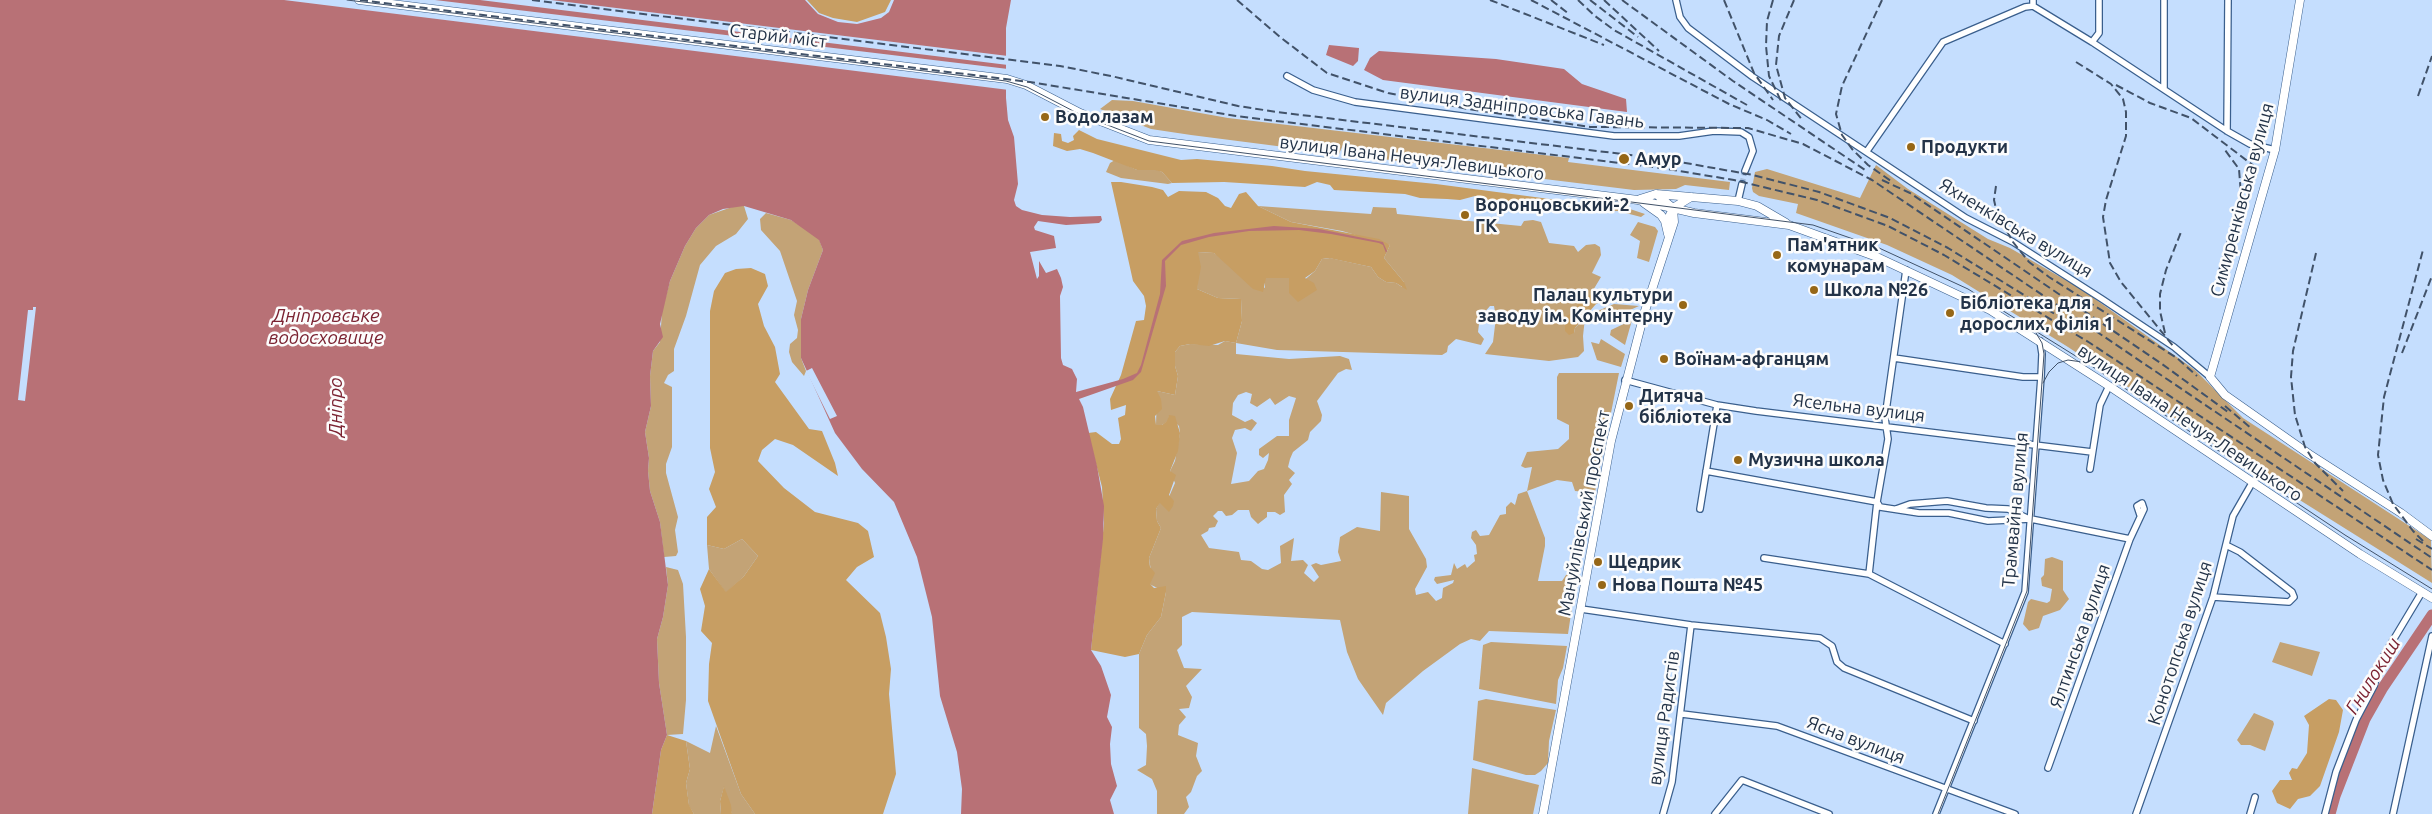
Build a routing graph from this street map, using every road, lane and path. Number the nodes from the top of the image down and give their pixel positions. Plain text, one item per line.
1 (359, 0) edge
2 (1676, 0) edge
3 (2098, 0) edge
4 (2164, 0) edge
5 (2228, 0) edge
6 (2300, 0) edge
7 (2033, 3) edge
8 (2092, 42) junction
9 (1287, 76) dead end
10 (2164, 89) junction
11 (2227, 131) junction
12 (1182, 145) joint
13 (2275, 150) junction
14 (1867, 151) junction
15 (1745, 171) tunnel mouth
16 (1742, 184) tunnel mouth
17 (1656, 194) junction
18 (1693, 197) junction
19 (1638, 200) junction
20 (1738, 201) junction
21 (1673, 208) junction
22 (1694, 213) junction
23 (1674, 222) junction
24 (1789, 225) junction
25 (1668, 232) junction
26 (1906, 270) junction
27 (2040, 341) junction
28 (1894, 358) junction
29 (2041, 376) junction
30 (2210, 377) junction
31 (1625, 380) junction
32 (2109, 386) junction
33 (1717, 405) junction
34 (1886, 426) junction
35 (2036, 446) junction
36 (2092, 452) junction
37 (2090, 469) dead end
38 (1706, 471) junction
39 (2252, 483) junction
40 (1877, 502) junction
41 (1700, 509) dead end
42 (1895, 509) junction
43 (2140, 515) dead end
44 (2030, 519) junction
45 (2432, 536) edge
46 (2130, 539) junction
47 (2226, 545) junction
48 (1764, 558) dead end
49 (1869, 574) junction
50 (2422, 592) junction
51 (2213, 597) junction
52 (2432, 598) edge
53 (1581, 609) junction
54 (1691, 625) junction
55 (2432, 636) edge
56 (2005, 644) junction
57 (1682, 714) junction
58 (1974, 721) junction
59 (2048, 768) dead end
60 (1946, 790) junction
61 (2255, 797) dead end
62 (1543, 814) edge
63 (1663, 814) edge
64 (1715, 814) edge
65 (1829, 814) edge
66 (1936, 814) edge
67 (2015, 814) edge
68 (2136, 814) edge
69 (2250, 814) edge
70 (2325, 814) edge
71 (2392, 814) edge

1 - 12 main road, Старий міст
2 - 14 street, Яхненківська вулиця
3 - 8 street
4 - 10 street
5 - 11 street
6 - 13 main road, Симиренківська вулиця
7 - 8 street
7 - 14 street
8 - 10 street
9 - 15 street, вулиця Задніпровська Гавань
10 - 11 street
11 - 13 street
12 - 19 main road, вулиця Івана Нечуя-Левицького
13 - 30 main road, Симиренківська вулиця
14 - 30 street, Яхненківська вулиця
16 - 20 street
17 - 18 main road, вулиця Івана Нечуя-Левицького
17 - 19 main road, вулиця Івана Нечуя-Левицького
17 - 21 main road
18 - 20 main road, вулиця Івана Нечуя-Левицького
18 - 21 main road
19 - 21 main road, вулиця Івана Нечуя-Левицького
19 - 25 main road
20 - 24 main road, вулиця Івана Нечуя-Левицького
21 - 22 main road, вулиця Івана Нечуя-Левицького
21 - 23 main road
21 - 25 main road
22 - 23 main road
22 - 24 main road, вулиця Івана Нечуя-Левицького
23 - 25 main road, Мануйлівський проспект
24 - 26 main road, вулиця Івана Нечуя-Левицького
25 - 31 main road, Мануйлівський проспект
26 - 27 main road, вулиця Івана Нечуя-Левицького
26 - 28 street
27 - 29 street, Трамвайна вулиця
27 - 32 main road, вулиця Івана Нечуя-Левицького
28 - 29 street
28 - 34 street
29 - 35 street, Трамвайна вулиця
30 - 45 main road, Яхненківська вулиця
31 - 33 street, Ясельна вулиця
31 - 53 main road, Мануйлівський проспект
32 - 36 street
32 - 39 main road, вулиця Івана Нечуя-Левицького
33 - 34 street, Ясельна вулиця
33 - 38 street
34 - 35 street, Ясельна вулиця
34 - 40 street
35 - 36 street, Ясельна вулиця
35 - 44 street, Трамвайна вулиця
36 - 37 street
38 - 40 street
38 - 41 street
39 - 47 street, Конотопська вулиця
39 - 50 main road, вулиця Івана Нечуя-Левицького
40 - 42 street
40 - 49 street
42 - 44 street
42 - 44 street
43 - 46 street, Ялтинська вулиця
44 - 46 street
44 - 56 street, Трамвайна вулиця
46 - 59 street, Ялтинська вулиця
47 - 51 street, Конотопська вулиця
47 - 51 street
48 - 49 street
49 - 56 street
50 - 52 main road, вулиця Івана Нечуя-Левицького
50 - 70 street
51 - 68 street, Конотопська вулиця
53 - 54 street
53 - 62 main road, Мануйлівський проспект
54 - 57 street, вулиця Радистів
54 - 58 street
55 - 71 street
56 - 58 street, Трамвайна вулиця
57 - 60 street, Ясна вулиця
57 - 63 street, вулиця Радистів
58 - 60 street, Трамвайна вулиця
60 - 66 street, Трамвайна вулиця
60 - 67 street, Ясна вулиця
61 - 69 street
64 - 65 street

